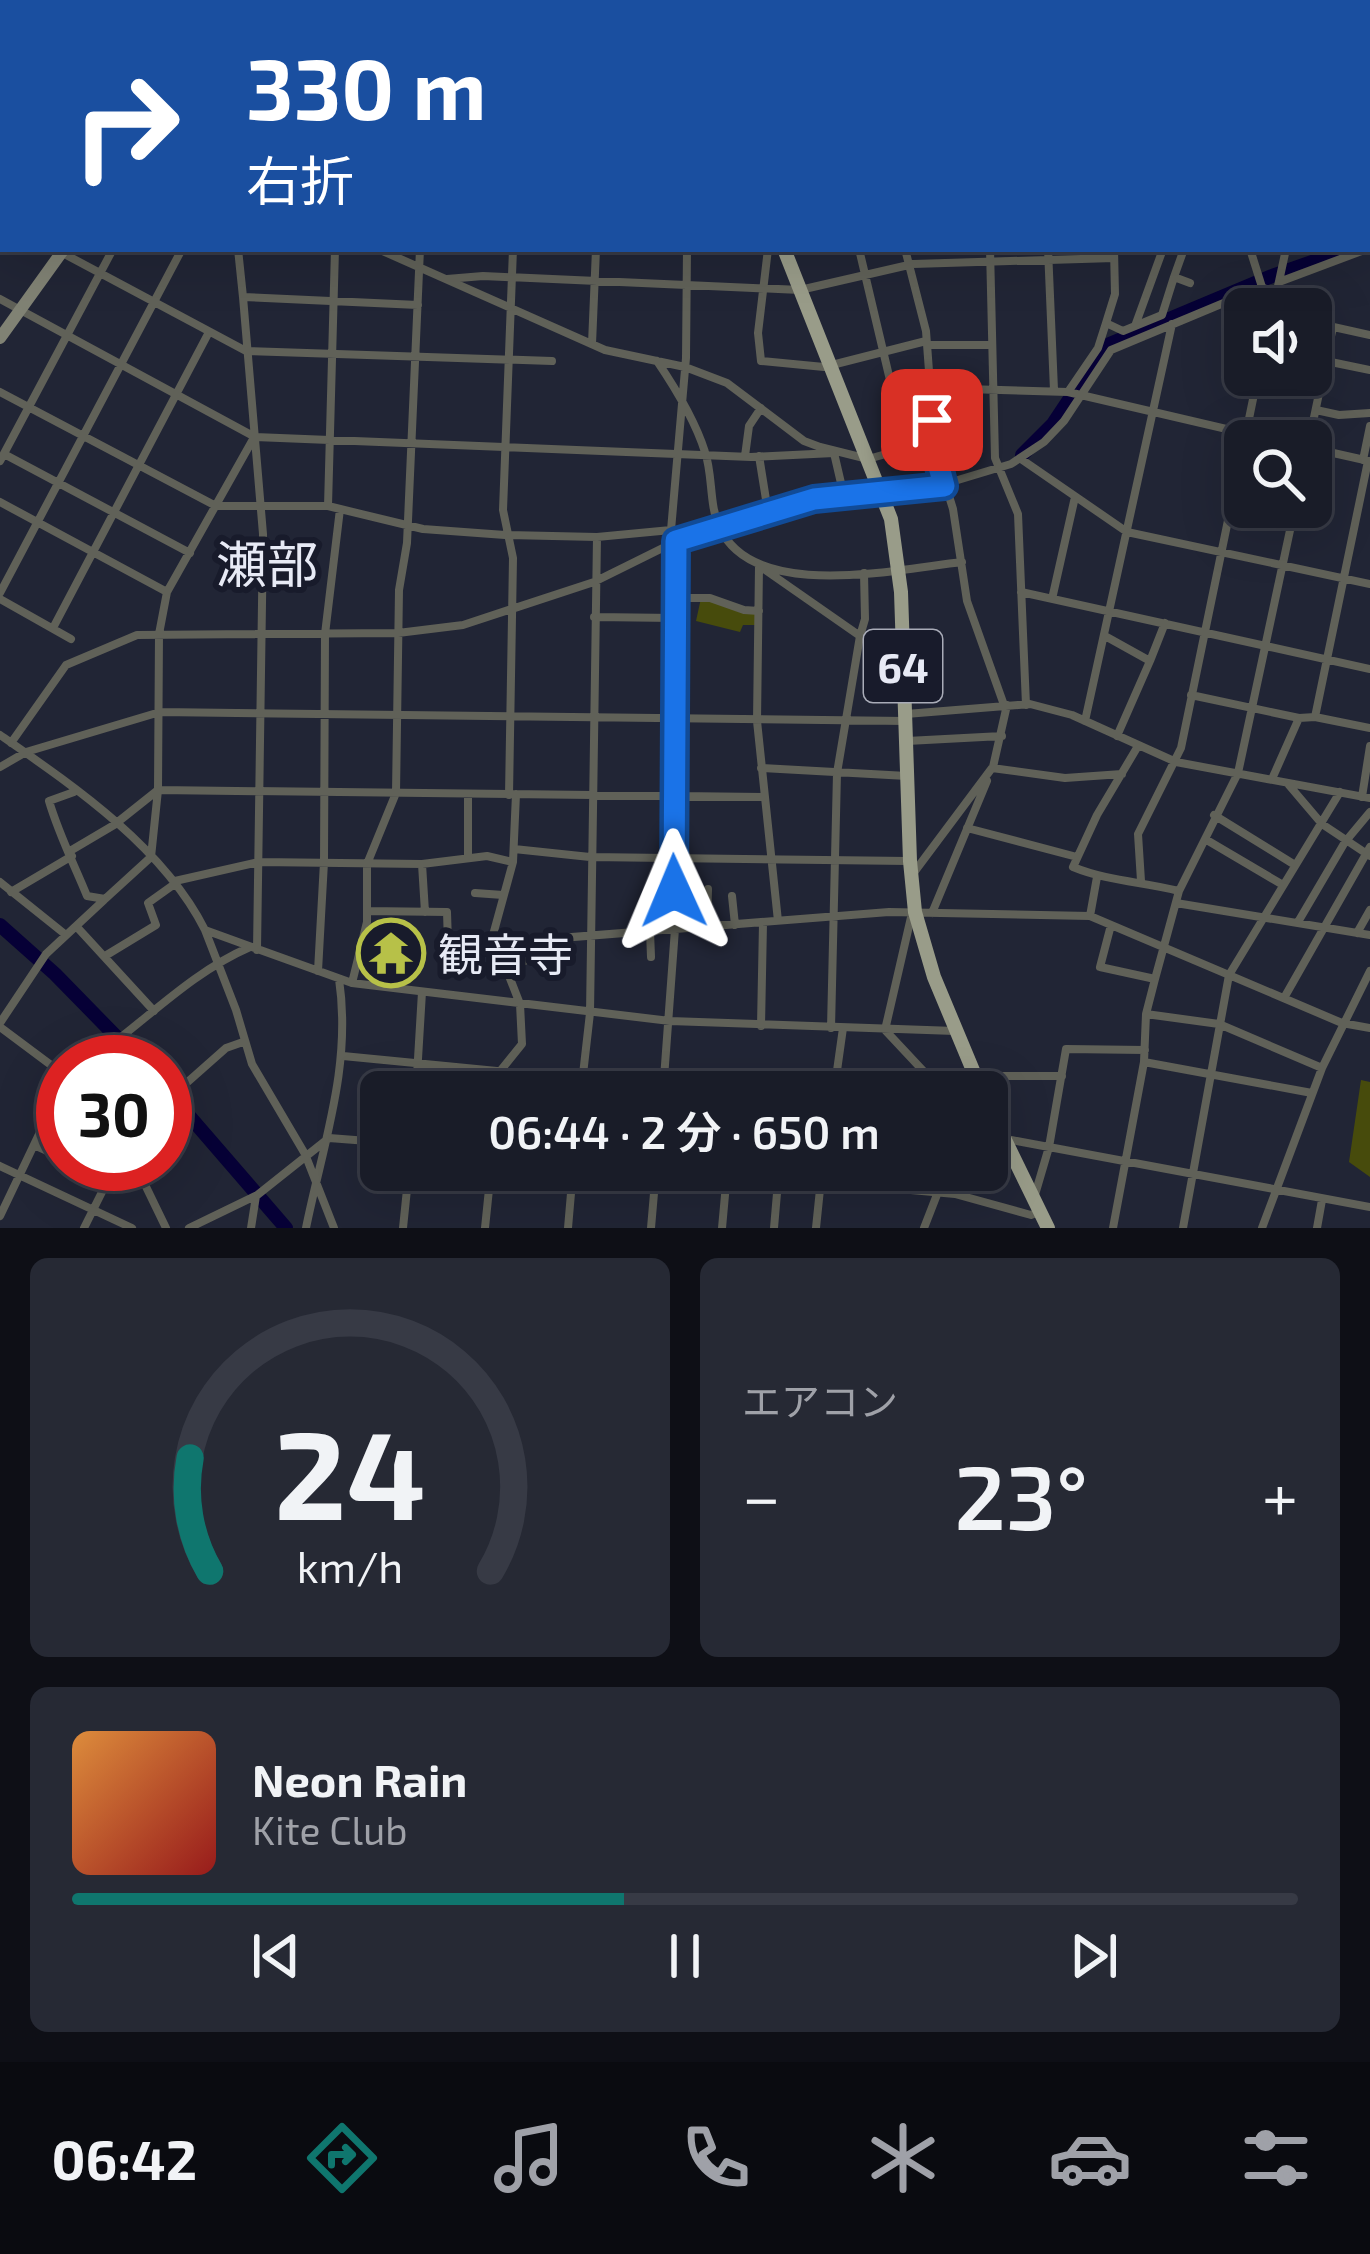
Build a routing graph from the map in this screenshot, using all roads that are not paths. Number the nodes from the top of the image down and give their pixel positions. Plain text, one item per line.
1 (59, 252) edge
2 (64, 252) edge
3 (112, 252) edge
4 (180, 252) edge
5 (238, 252) edge
6 (335, 252) edge
7 (385, 252) edge
8 (420, 252) edge
9 (513, 252) edge
10 (596, 252) edge
11 (687, 252) edge
12 (767, 252) edge
13 (785, 252) edge
14 (860, 252) edge
15 (906, 252) edge
16 (934, 252) edge
17 (990, 252) edge
18 (1162, 252) edge
19 (1183, 252) edge
20 (1251, 252) edge
21 (1285, 252) edge
22 (1356, 252) edge
23 (1114, 253) edge
24 (1048, 254) edge
25 (990, 262) junction
26 (935, 264) junction
27 (908, 266) junction
28 (420, 267) junction
29 (101, 273) junction
30 (865, 276) junction
31 (1174, 277) junction
32 (1280, 277) junction
33 (512, 278) junction
34 (447, 279) junction
35 (595, 282) junction
36 (1190, 283) dead end
37 (686, 286) junction
38 (1262, 287) joint
39 (764, 288) junction
40 (1277, 288) edge
41 (800, 290) junction
42 (243, 297) junction
43 (0, 299) edge
44 (154, 302) junction
45 (334, 302) junction
46 (418, 305) junction
47 (511, 307) junction
48 (19, 312) junction
49 (1106, 323) junction
50 (1172, 324) junction
51 (1334, 327) joint
52 (1135, 328) junction
53 (209, 332) junction
54 (1370, 335) edge
55 (65, 336) junction
56 (1332, 336) edge
57 (0, 338) edge
58 (927, 343) junction
59 (592, 344) junction
60 (990, 345) junction
61 (246, 351) junction
62 (883, 352) junction
63 (333, 355) junction
64 (415, 358) junction
65 (511, 359) junction
66 (657, 360) junction
67 (552, 361) dead end
68 (1332, 362) edge
69 (830, 364) junction
70 (123, 365) junction
71 (685, 368) junction
72 (1370, 370) edge
73 (930, 388) junction
74 (992, 389) junction
75 (1054, 390) junction
76 (0, 392) edge
77 (175, 394) junction
78 (1073, 394) junction
79 (1319, 396) edge
80 (682, 403) junction
81 (28, 407) junction
82 (761, 407) junction
83 (1316, 410) junction
84 (1370, 413) edge
85 (1153, 414) junction
86 (1314, 420) edge
87 (1370, 426) edge
88 (1224, 430) edge
89 (84, 436) junction
90 (255, 436) junction
91 (330, 440) junction
92 (412, 443) junction
93 (507, 446) junction
94 (935, 451) junction
95 (1332, 451) edge
96 (907, 452) junction
97 (679, 453) junction
98 (834, 453) junction
99 (706, 454) junction
100 (745, 456) junction
101 (759, 456) junction
102 (2, 457) edge
103 (868, 459) junction
104 (1021, 459) junction
105 (1367, 460) edge
106 (138, 465) junction
107 (998, 468) junction
108 (58, 483) junction
109 (944, 486) junction
110 (883, 494) junction
111 (844, 496) junction
112 (1075, 497) junction
113 (0, 502) edge
114 (216, 506) junction
115 (260, 506) junction
116 (328, 506) junction
117 (340, 509) junction
118 (112, 512) junction
119 (768, 512) junction
120 (37, 522) junction
121 (408, 526) junction
122 (718, 526) junction
123 (1225, 528) edge
124 (1290, 528) edge
125 (671, 530) junction
126 (1127, 532) junction
127 (505, 536) junction
128 (597, 537) junction
129 (676, 541) junction
130 (91, 551) junction
131 (1220, 552) junction
132 (190, 553) junction
133 (962, 562) junction
134 (759, 566) junction
135 (1281, 566) junction
136 (900, 569) junction
137 (864, 573) junction
138 (1344, 578) junction
139 (594, 582) junction
140 (1370, 584) edge
141 (167, 592) junction
142 (1021, 592) junction
143 (0, 596) edge
144 (676, 598) junction
145 (1052, 599) junction
146 (759, 611) junction
147 (1108, 611) junction
148 (511, 612) junction
149 (593, 617) junction
150 (675, 618) junction
151 (1165, 623) junction
152 (53, 628) junction
153 (1202, 632) junction
154 (262, 633) junction
155 (398, 633) junction
156 (159, 634) junction
157 (325, 634) junction
158 (860, 636) junction
159 (1105, 636) junction
160 (71, 639) dead end
161 (1266, 645) junction
162 (1326, 658) junction
163 (1150, 661) junction
164 (903, 663) junction
165 (1370, 669) edge
166 (1191, 695) junction
167 (1006, 705) junction
168 (1026, 705) junction
169 (1252, 708) junction
170 (160, 712) junction
171 (261, 714) junction
172 (326, 714) junction
173 (398, 715) junction
174 (509, 716) junction
175 (1315, 717) junction
176 (592, 718) junction
177 (905, 718) junction
178 (1299, 718) junction
179 (675, 719) junction
180 (758, 721) junction
181 (844, 721) junction
182 (1085, 721) junction
183 (1370, 728) edge
184 (0, 734) edge
185 (1001, 736) junction
186 (1117, 736) junction
187 (906, 741) junction
188 (11, 742) junction
189 (1138, 746) junction
190 (1370, 746) edge
191 (26, 752) junction
192 (1176, 762) junction
193 (0, 767) edge
194 (992, 767) junction
195 (761, 768) junction
196 (837, 772) junction
197 (1238, 773) junction
198 (1122, 774) junction
199 (907, 776) junction
200 (1272, 779) junction
201 (1288, 782) junction
202 (158, 790) junction
203 (75, 791) junction
204 (260, 791) junction
205 (1340, 792) junction
206 (324, 793) junction
207 (396, 794) junction
208 (468, 795) junction
209 (513, 795) junction
210 (591, 796) junction
211 (673, 797) junction
212 (764, 797) junction
213 (1366, 797) edge
214 (1370, 812) edge
215 (1214, 814) junction
216 (1322, 824) junction
217 (115, 825) junction
218 (967, 828) junction
219 (1205, 839) junction
220 (1345, 842) junction
221 (514, 849) junction
222 (1368, 852) edge
223 (71, 854) junction
224 (152, 857) junction
225 (590, 857) junction
226 (1077, 857) junction
227 (468, 858) junction
228 (673, 858) junction
229 (771, 859) junction
230 (260, 862) junction
231 (324, 862) junction
232 (513, 862) junction
233 (833, 862) junction
234 (367, 864) junction
235 (422, 864) junction
236 (1295, 866) junction
237 (910, 869) junction
238 (1097, 877) junction
239 (1141, 881) junction
240 (0, 882) edge
241 (175, 882) junction
242 (1283, 885) junction
243 (708, 890) dead end
244 (1179, 891) junction
245 (11, 892) junction
246 (475, 893) dead end
247 (502, 895) junction
248 (732, 896) dead end
249 (105, 899) junction
250 (1176, 903) junction
251 (1370, 910) edge
252 (367, 911) junction
253 (425, 912) junction
254 (920, 912) junction
255 (1265, 915) junction
256 (1090, 916) junction
257 (833, 917) junction
258 (778, 921) junction
259 (1298, 922) junction
260 (763, 923) junction
261 (735, 925) junction
262 (1111, 925) junction
263 (1322, 925) junction
264 (76, 926) junction
265 (707, 927) junction
266 (675, 929) junction
267 (205, 930) junction
268 (650, 931) junction
269 (1358, 933) junction
270 (66, 935) junction
271 (590, 935) junction
272 (1370, 935) edge
273 (554, 938) junction
274 (448, 943) dead end
275 (497, 943) junction
276 (1164, 947) junction
277 (254, 948) junction
278 (104, 956) junction
279 (651, 957) dead end
280 (218, 961) junction
281 (508, 969) junction
282 (318, 971) junction
283 (1370, 971) edge
284 (1229, 975) junction
285 (339, 979) junction
286 (1155, 980) junction
287 (352, 983) junction
288 (422, 992) junction
289 (1284, 998) junction
290 (520, 1004) junction
291 (154, 1011) junction
292 (590, 1012) junction
293 (1146, 1014) junction
294 (670, 1021) junction
295 (1342, 1023) junction
296 (1219, 1024) junction
297 (0, 1025) edge
298 (761, 1026) junction
299 (831, 1028) junction
300 (843, 1028) junction
301 (1370, 1028) edge
302 (885, 1030) junction
303 (955, 1031) junction
304 (123, 1035) edge
305 (243, 1042) junction
306 (1145, 1050) junction
307 (36, 1053) edge
308 (343, 1056) junction
309 (1144, 1062) junction
310 (420, 1063) junction
311 (1322, 1068) junction
312 (501, 1070) junction
313 (419, 1071) edge
314 (510, 1071) edge
315 (583, 1071) edge
316 (665, 1071) edge
317 (837, 1071) edge
318 (922, 1071) edge
319 (973, 1071) edge
320 (1210, 1074) junction
321 (1008, 1076) edge
322 (1062, 1076) junction
323 (192, 1078) edge
324 (1312, 1093) junction
325 (329, 1138) junction
326 (360, 1140) edge
327 (1008, 1140) edge
328 (36, 1141) edge
329 (34, 1145) joint
330 (1008, 1146) edge
331 (1049, 1147) junction
332 (305, 1154) junction
333 (1126, 1162) junction
334 (0, 1166) edge
335 (19, 1175) junction
336 (1192, 1175) junction
337 (316, 1180) junction
338 (1276, 1190) junction
339 (103, 1191) edge
340 (148, 1191) edge
341 (407, 1191) edge
342 (489, 1191) edge
343 (571, 1191) edge
344 (654, 1191) edge
345 (723, 1191) edge
346 (777, 1191) edge
347 (819, 1191) edge
348 (926, 1191) edge
349 (938, 1192) junction
350 (956, 1193) joint
351 (259, 1194) junction
352 (1322, 1199) junction
353 (1370, 1208) edge
354 (93, 1210) junction
355 (0, 1216) edge
356 (1041, 1218) edge
357 (84, 1228) edge
358 (131, 1228) edge
359 (166, 1228) edge
360 (190, 1228) edge
361 (251, 1228) edge
362 (306, 1228) edge
363 (334, 1228) edge
364 (403, 1228) edge
365 (485, 1228) edge
366 (568, 1228) edge
367 (650, 1228) edge
368 (722, 1228) edge
369 (774, 1228) edge
370 (816, 1228) edge
371 (924, 1228) edge
372 (1113, 1228) edge
373 (1183, 1228) edge
374 (1262, 1228) edge
375 (1317, 1228) edge

1 - 48 main road
2 - 29 street
3 - 29 street
4 - 44 street
5 - 42 street
6 - 45 street
7 - 28 street
8 - 28 street
9 - 33 street
10 - 35 street
11 - 37 street
12 - 39 street
13 - 41 main road, 64
14 - 30 street
15 - 27 street
16 - 26 street
17 - 25 street
18 - 52 street
19 - 31 street
20 - 38 street
21 - 32 street
22 - 32 street
23 - 24 street
23 - 49 street
24 - 25 street
24 - 75 street
25 - 26 street
25 - 60 street
26 - 27 street
27 - 30 street
27 - 58 street
28 - 34 street
28 - 46 street
29 - 44 street
29 - 55 street
30 - 41 street
30 - 62 street
31 - 36 street
31 - 52 street
32 - 40 street
33 - 34 street
33 - 35 street
33 - 47 street
34 - 47 street
35 - 37 street
35 - 59 street
37 - 39 street
37 - 71 street
38 - 50 street
39 - 41 street
39 - 69 street
41 - 69 main road, 64
42 - 45 street
42 - 61 street
43 - 48 street
44 - 53 street
44 - 70 street
45 - 46 street
45 - 63 street
46 - 64 street
47 - 59 street
47 - 65 street
48 - 55 street
48 - 57 main road
49 - 52 street
49 - 78 street
50 - 78 street
50 - 85 street
51 - 54 street
51 - 56 street
53 - 61 street
53 - 77 street
55 - 70 street
55 - 81 street
58 - 60 street
58 - 62 street
58 - 73 street
59 - 66 street
60 - 74 street
61 - 63 street
61 - 90 street
62 - 69 street
62 - 96 street
63 - 64 street
63 - 91 street
64 - 65 street
64 - 92 street
65 - 67 street
65 - 93 street
66 - 71 street
66 - 80 street
68 - 72 street
69 - 103 main road, 64
70 - 77 street
70 - 89 street
71 - 80 street
71 - 82 street
73 - 74 street
73 - 94 street
74 - 75 street
74 - 107 street
75 - 78 street
76 - 81 street
77 - 90 street
77 - 106 street
78 - 85 street
78 - 104 street
79 - 83 street
80 - 97 street
80 - 99 street
81 - 89 street
81 - 102 street
82 - 98 street
82 - 100 street
83 - 84 street
83 - 86 street
85 - 88 street
85 - 126 street
87 - 105 street
89 - 106 street
89 - 108 street
90 - 91 street
90 - 114 street
90 - 115 street
91 - 92 street
91 - 116 street
92 - 93 street
92 - 121 street
93 - 97 street
93 - 127 street
94 - 96 street
94 - 109 street
95 - 105 street
96 - 103 street
97 - 99 street
97 - 125 street
98 - 101 street
98 - 103 street
98 - 111 street
99 - 100 street
99 - 122 street
100 - 101 street
101 - 119 street
102 - 108 street
103 - 110 main road, 64
104 - 107 street
104 - 112 street
105 - 138 street
106 - 114 street
106 - 118 street
107 - 109 street
107 - 142 street
108 - 118 street
108 - 120 street
109 - 110 street
109 - 133 street
110 - 111 street
110 - 136 main road, 64
111 - 119 street
112 - 126 street
112 - 145 street
113 - 120 street
114 - 115 street
114 - 132 street
115 - 116 street
115 - 154 street
116 - 117 street
117 - 121 street
117 - 157 street
118 - 130 street
118 - 132 street
119 - 122 street
120 - 130 street
120 - 143 street
121 - 127 street
121 - 155 street
122 - 129 street
122 - 134 street
123 - 131 street
124 - 135 street
125 - 128 street
125 - 129 street
126 - 131 street
126 - 147 street
127 - 128 street
127 - 148 street
128 - 139 street
129 - 139 street
129 - 144 street
130 - 141 street
130 - 152 street
131 - 135 street
131 - 153 street
132 - 141 street
133 - 136 street
133 - 167 street
134 - 137 street
134 - 146 street
134 - 158 street
135 - 138 street
135 - 161 street
136 - 137 street
136 - 164 main road, 64
137 - 158 street
138 - 140 street
138 - 162 street
139 - 148 street
139 - 149 street
141 - 156 street
142 - 145 street
142 - 168 street
143 - 152 street
144 - 146 street
144 - 150 street
145 - 147 street
146 - 180 street
147 - 151 street
147 - 159 street
148 - 155 street
148 - 174 street
149 - 150 street
149 - 176 street
150 - 179 street
151 - 153 street
151 - 163 street
152 - 160 street
153 - 161 street
153 - 166 street
154 - 156 street
154 - 157 street
154 - 171 street
155 - 157 street
155 - 173 street
156 - 170 street
156 - 188 street
157 - 172 street
158 - 164 street
158 - 181 street
159 - 163 street
159 - 182 street
161 - 162 street
161 - 169 street
162 - 165 street
162 - 175 street
163 - 186 street
164 - 177 main road, 64
166 - 169 street
166 - 192 street
167 - 168 street
167 - 177 street
167 - 185 street
168 - 182 street
169 - 178 street
169 - 197 street
170 - 171 street
170 - 191 street
170 - 202 street
171 - 172 street
171 - 204 street
172 - 173 street
172 - 206 street
173 - 174 street
173 - 207 street
174 - 176 street
174 - 209 street
175 - 178 street
175 - 183 street
176 - 179 street
176 - 210 street
177 - 181 street
177 - 187 main road, 64
178 - 200 street
179 - 180 street
179 - 211 street
180 - 181 street
180 - 195 street
181 - 196 street
182 - 186 street
184 - 188 street
185 - 187 street
185 - 194 street
186 - 189 street
187 - 199 main road, 64
188 - 191 street
189 - 192 street
189 - 198 street
190 - 213 street
191 - 193 street
191 - 203 street
192 - 197 street
192 - 239 street
194 - 198 street
194 - 218 street
194 - 237 street
195 - 196 street
195 - 212 street
196 - 199 street
196 - 233 street
197 - 200 street
197 - 215 street
198 - 226 street
199 - 237 main road, 64
200 - 201 street
201 - 205 street
201 - 216 street
202 - 204 street
202 - 217 street
202 - 224 street
203 - 217 street
203 - 223 street
204 - 206 street
204 - 230 street
205 - 213 street
205 - 216 street
206 - 207 street
206 - 231 street
207 - 208 street
207 - 234 street
208 - 209 street
208 - 227 street
209 - 210 street
209 - 221 street
210 - 211 street
210 - 225 street
211 - 212 street
211 - 228 street
212 - 229 street
214 - 220 street
215 - 219 street
215 - 236 street
216 - 220 street
216 - 236 street
217 - 223 street
217 - 224 street
218 - 226 street
218 - 254 street
219 - 242 street
219 - 244 street
220 - 222 street
220 - 259 street
221 - 225 street
221 - 232 street
222 - 263 street
223 - 245 street
223 - 249 street
224 - 241 street
224 - 249 street
225 - 228 street
225 - 271 street
226 - 238 street
227 - 232 street
227 - 235 street
228 - 229 street
228 - 266 street
229 - 233 street
229 - 258 street
230 - 231 street
230 - 241 street
230 - 277 street
231 - 234 street
231 - 282 street
232 - 247 street
233 - 237 street
233 - 257 street
234 - 235 street
234 - 252 street
235 - 253 street
236 - 242 street
237 - 254 main road, 64
238 - 239 street
238 - 256 street
239 - 244 street
240 - 245 street
241 - 267 street
241 - 278 street
242 - 255 street
243 - 265 street
244 - 250 street
245 - 270 street
246 - 247 street
247 - 275 street
248 - 261 street
249 - 264 street
250 - 255 street
250 - 276 street
251 - 269 street
252 - 253 street
252 - 287 street
253 - 274 street
254 - 256 street
254 - 257 street
254 - 302 street
254 - 303 main road, 64
255 - 259 street
255 - 284 street
256 - 262 street
257 - 258 street
257 - 299 street
258 - 260 street
259 - 263 street
260 - 261 street
260 - 298 street
261 - 265 street
262 - 276 street
262 - 286 street
263 - 269 street
263 - 289 street
264 - 270 street
264 - 278 street
265 - 266 street
266 - 268 street
266 - 294 street
267 - 277 street
267 - 280 street
268 - 271 street
268 - 279 street
269 - 272 street
270 - 297 street
271 - 273 street
271 - 292 street
273 - 275 street
273 - 281 street
275 - 281 street
276 - 284 street
276 - 286 street
277 - 280 street
277 - 282 street
278 - 291 street
280 - 291 street
280 - 305 street
281 - 290 street
282 - 285 street
283 - 295 street
284 - 289 street
284 - 296 street
285 - 287 street
285 - 308 street
286 - 293 street
287 - 288 street
288 - 290 street
288 - 310 street
289 - 295 street
290 - 292 street
290 - 312 street
291 - 304 street
292 - 294 street
292 - 315 street
293 - 296 street
293 - 306 street
294 - 298 street
294 - 316 street
295 - 301 street
295 - 311 street
296 - 311 street
296 - 320 street
297 - 307 street
298 - 299 street
299 - 300 street
300 - 302 street
300 - 317 street
302 - 303 street
302 - 318 street
303 - 319 main road, 64
305 - 323 street
305 - 332 street
306 - 309 street
306 - 322 street
308 - 310 street
308 - 325 street
309 - 320 street
309 - 333 street
310 - 312 street
310 - 313 street
311 - 324 street
312 - 314 street
320 - 324 street
320 - 336 street
321 - 322 street
322 - 331 street
324 - 338 street
325 - 326 street
325 - 332 street
325 - 337 street
327 - 331 street
328 - 329 street
329 - 335 street
330 - 356 main road
331 - 333 street
331 - 356 street
332 - 337 street
332 - 351 street
333 - 336 street
333 - 372 street
334 - 335 street
335 - 354 street
335 - 355 street
336 - 338 street
336 - 373 street
337 - 362 street
337 - 363 street
338 - 352 street
338 - 374 street
339 - 354 street
340 - 359 street
341 - 364 street
342 - 365 street
343 - 366 street
344 - 367 street
345 - 368 street
346 - 369 street
347 - 370 street
348 - 349 street
349 - 350 street
349 - 371 street
350 - 356 street
351 - 360 street
351 - 361 street
352 - 353 street
352 - 375 street
354 - 357 street
354 - 358 street

